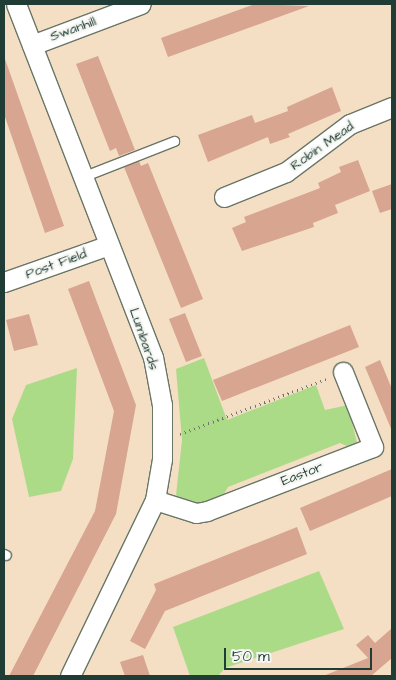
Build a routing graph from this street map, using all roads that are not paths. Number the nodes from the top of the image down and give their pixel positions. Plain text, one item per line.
1 (16, 4) edge
2 (141, 4) edge
3 (32, 45) junction
4 (392, 107) edge
5 (174, 141) dead end
6 (82, 177) junction
7 (224, 197) dead end
8 (109, 245) junction
9 (4, 282) edge
10 (343, 372) road end
11 (155, 500) junction
12 (70, 676) edge

1 - 3 street, Lumbards
2 - 3 street, Swanhill
3 - 6 street, Lumbards
4 - 7 street, Robin Mead
5 - 6 lane
6 - 8 street, Lumbards
8 - 9 street, Post Field
8 - 11 street, Lumbards
10 - 11 street, Eastor
11 - 12 street, Lumbards

